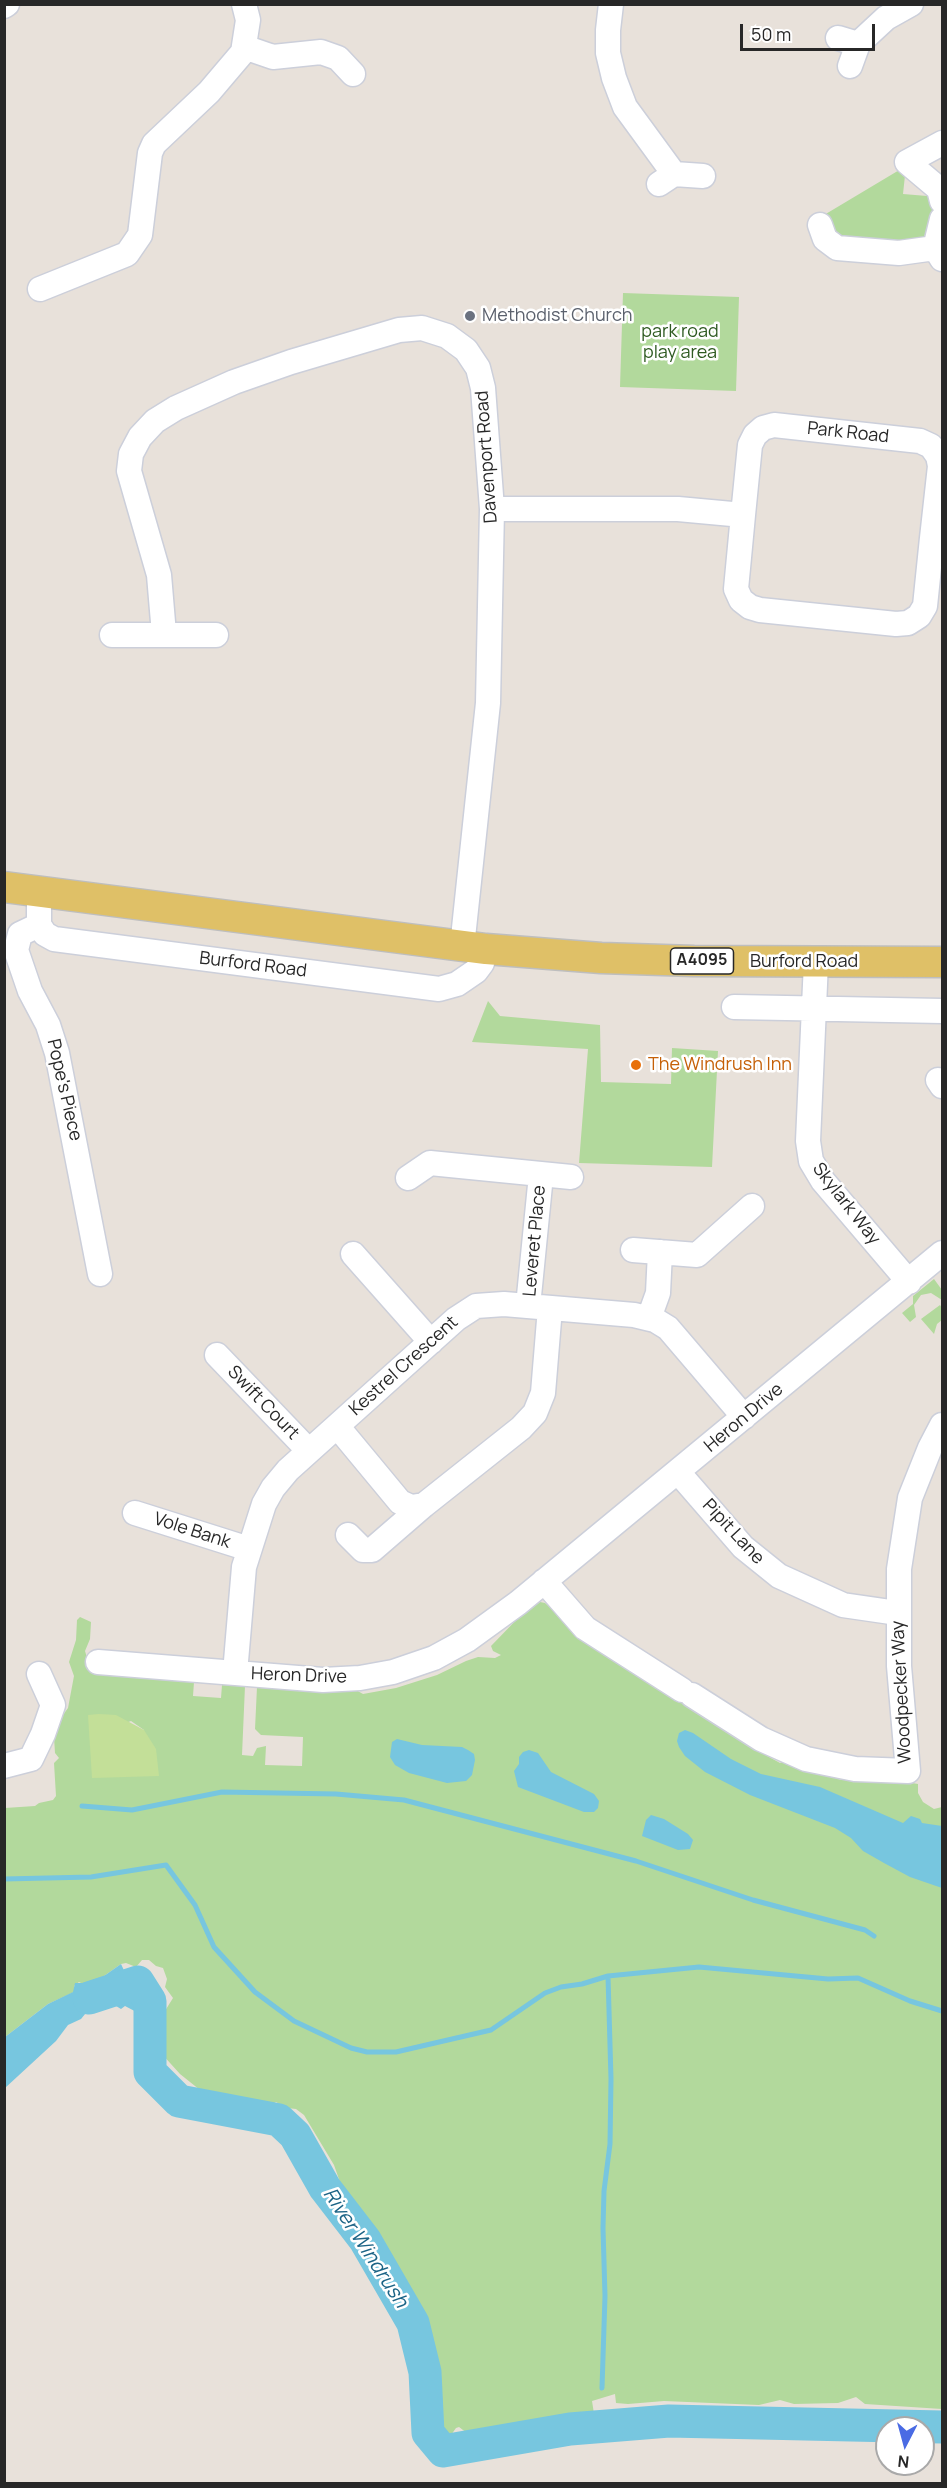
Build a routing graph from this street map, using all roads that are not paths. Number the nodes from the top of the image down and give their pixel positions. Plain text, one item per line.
1 (244, 4) edge
2 (611, 4) edge
3 (911, 4) edge
4 (244, 47) junction
5 (849, 50) dead end
6 (353, 74) dead end
7 (942, 143) edge
8 (703, 176) dead end
9 (942, 201) edge
10 (942, 219) edge
11 (820, 225) dead end
12 (939, 253) edge
13 (40, 289) dead end
14 (492, 509) junction
15 (743, 515) junction
16 (937, 538) edge
17 (164, 634) junction
18 (112, 635) dead end
19 (216, 635) dead end
20 (4, 887) edge
21 (39, 891) junction
22 (39, 925) junction
23 (474, 948) junction
24 (816, 962) junction
25 (942, 962) edge
26 (734, 1007) dead end
27 (814, 1009) junction
28 (942, 1011) edge
29 (541, 1176) junction
30 (408, 1178) dead end
31 (571, 1178) dead end
32 (752, 1206) dead end
33 (633, 1250) dead end
34 (660, 1252) junction
35 (353, 1254) dead end
36 (942, 1255) edge
37 (100, 1274) dead end
38 (909, 1282) junction
39 (539, 1307) junction
40 (649, 1318) junction
41 (431, 1342) junction
42 (218, 1355) dead end
43 (744, 1418) junction
44 (942, 1425) edge
45 (337, 1426) junction
46 (309, 1451) junction
47 (678, 1472) junction
48 (424, 1505) junction
49 (135, 1513) dead end
50 (348, 1535) dead end
51 (249, 1549) junction
52 (544, 1581) junction
53 (898, 1613) junction
54 (98, 1662) dead end
55 (235, 1673) junction
56 (39, 1674) dead end
57 (4, 1766) edge

1 - 4 street
2 - 8 street
3 - 5 street
4 - 6 street
4 - 13 street
7 - 9 street
10 - 12 street
11 - 12 street
14 - 15 street
14 - 17 street, Davenport Road
14 - 23 street, Davenport Road
15 - 16 street, Park Road
15 - 16 street, Park Road
17 - 18 street
17 - 19 street
20 - 21 main road, Burford Road / A4095
21 - 22 street
21 - 23 main road, Burford Road / A4095
22 - 23 street, Burford Road
22 - 37 street, Pope's Piece
23 - 24 main road, Burford Road / A4095
24 - 25 main road, Burford Road / A4095
24 - 27 street, Skylark Way
26 - 27 street
27 - 28 street
27 - 38 street, Skylark Way
29 - 30 street, Leveret Place
29 - 31 street, Leveret Place
29 - 39 street, Leveret Place
32 - 34 street
33 - 34 street
34 - 40 street
35 - 41 street
36 - 38 street, Heron Drive
38 - 43 street, Heron Drive
39 - 40 street, Kestrel Crescent
39 - 41 street, Kestrel Crescent
39 - 48 street, Leveret Place
40 - 43 street, Kestrel Crescent
41 - 45 street, Kestrel Crescent
42 - 46 street, Swift Court
43 - 47 street, Heron Drive
44 - 53 street, Woodpecker Way
45 - 46 street, Kestrel Crescent
45 - 48 street
46 - 51 street, Kestrel Crescent
47 - 52 street, Heron Drive
47 - 53 street, Pipit Lane
48 - 50 street, Leveret Place
49 - 51 street, Vole Bank
51 - 55 street, Kestrel Crescent
52 - 53 street, Woodpecker Way
52 - 55 street, Heron Drive
54 - 55 street, Heron Drive
56 - 57 street

